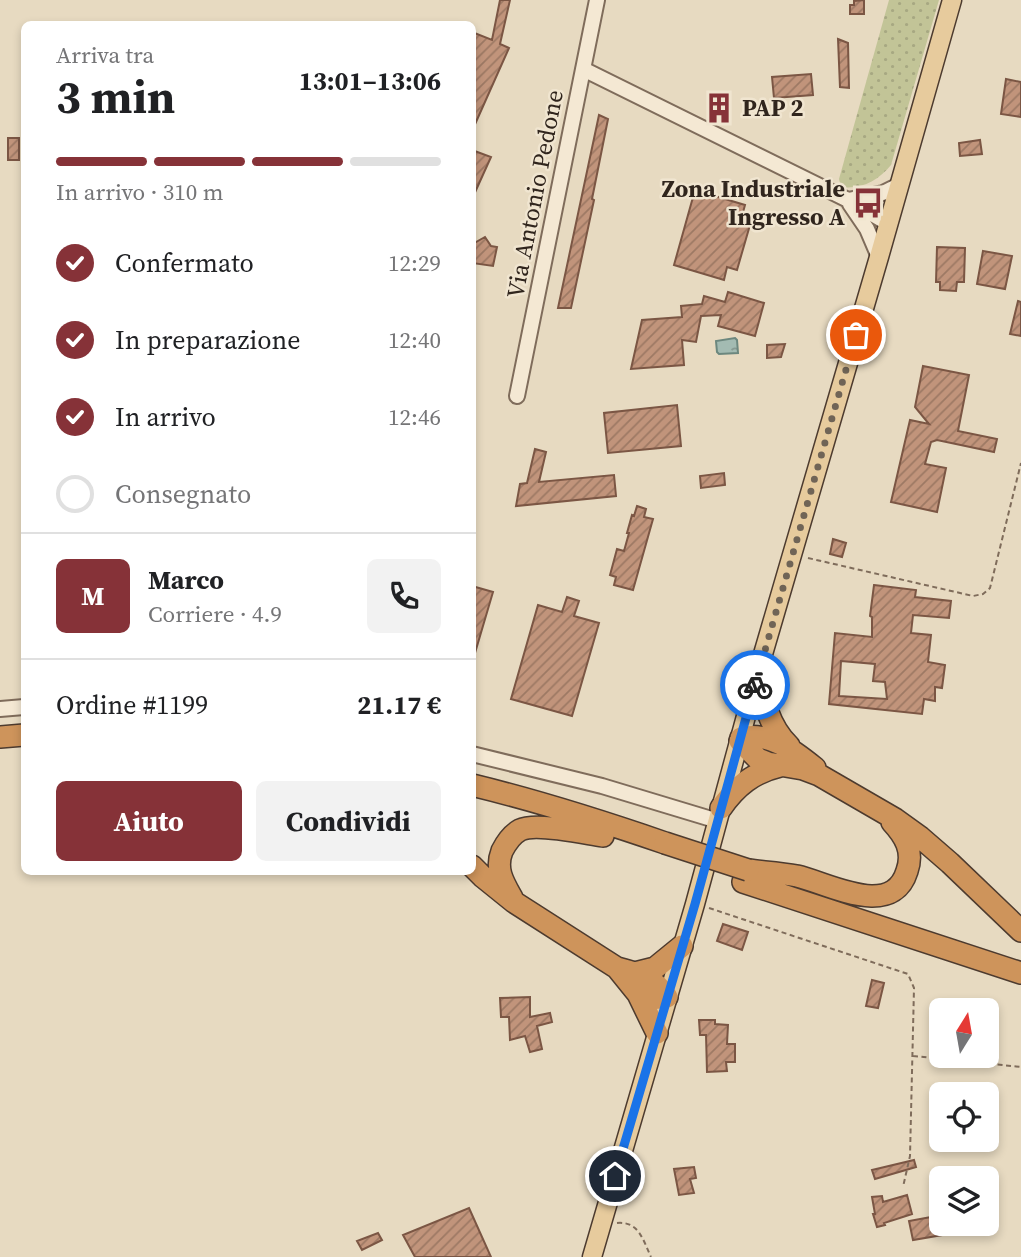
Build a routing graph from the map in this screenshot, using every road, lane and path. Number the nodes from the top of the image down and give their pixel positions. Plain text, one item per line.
1 (597, 0) edge
2 (952, 0) edge
3 (583, 69) junction
4 (899, 185) junction
5 (848, 200) junction
6 (891, 216) junction
7 (879, 257) junction
8 (517, 396) dead end
9 (1021, 463) edge
10 (793, 555) junction
11 (761, 661) junction
12 (21, 708) edge
13 (0, 709) edge
14 (21, 736) edge
15 (0, 737) edge
16 (740, 739) junction
17 (21, 749) edge
18 (0, 751) edge
19 (476, 755) edge
20 (801, 757) junction
21 (780, 766) junction
22 (836, 785) junction
23 (476, 786) edge
24 (476, 800) edge
25 (880, 811) junction
26 (720, 815) junction
27 (603, 836) junction
28 (663, 849) junction
29 (476, 870) edge
30 (746, 876) junction
31 (514, 902) junction
32 (695, 904) junction
33 (1021, 931) edge
34 (682, 946) junction
35 (1021, 959) edge
36 (1021, 972) edge
37 (630, 978) junction
38 (667, 997) junction
39 (657, 1033) junction
40 (912, 1056) junction
41 (1021, 1068) edge
42 (903, 1187) dead end
43 (602, 1224) junction
44 (592, 1257) edge
45 (651, 1257) edge

1 - 3 street, Via Antonio Pedone
2 - 4 main road
3 - 5 street
3 - 8 street, Via Antonio Pedone
4 - 5 street
4 - 6 main road
5 - 6 street
5 - 7 street
6 - 7 main road
7 - 10 main road
9 - 10 path
10 - 11 main road
11 - 16 main road
11 - 20 highway
12 - 13 street
14 - 15 highway
16 - 20 highway
16 - 21 highway
16 - 26 main road
17 - 18 highway
19 - 26 street
20 - 22 highway
21 - 22 highway
21 - 26 highway
22 - 25 highway
23 - 28 highway
24 - 27 highway
25 - 30 highway
25 - 33 highway
26 - 32 main road
27 - 28 highway
27 - 31 highway
28 - 30 highway, bridge
29 - 31 highway
30 - 35 highway
30 - 36 highway
31 - 37 highway
32 - 34 main road
32 - 40 path
34 - 37 highway
34 - 38 main road
37 - 38 highway
37 - 39 highway
38 - 39 main road
39 - 43 main road
40 - 41 path
40 - 42 path
43 - 44 main road
43 - 45 path

